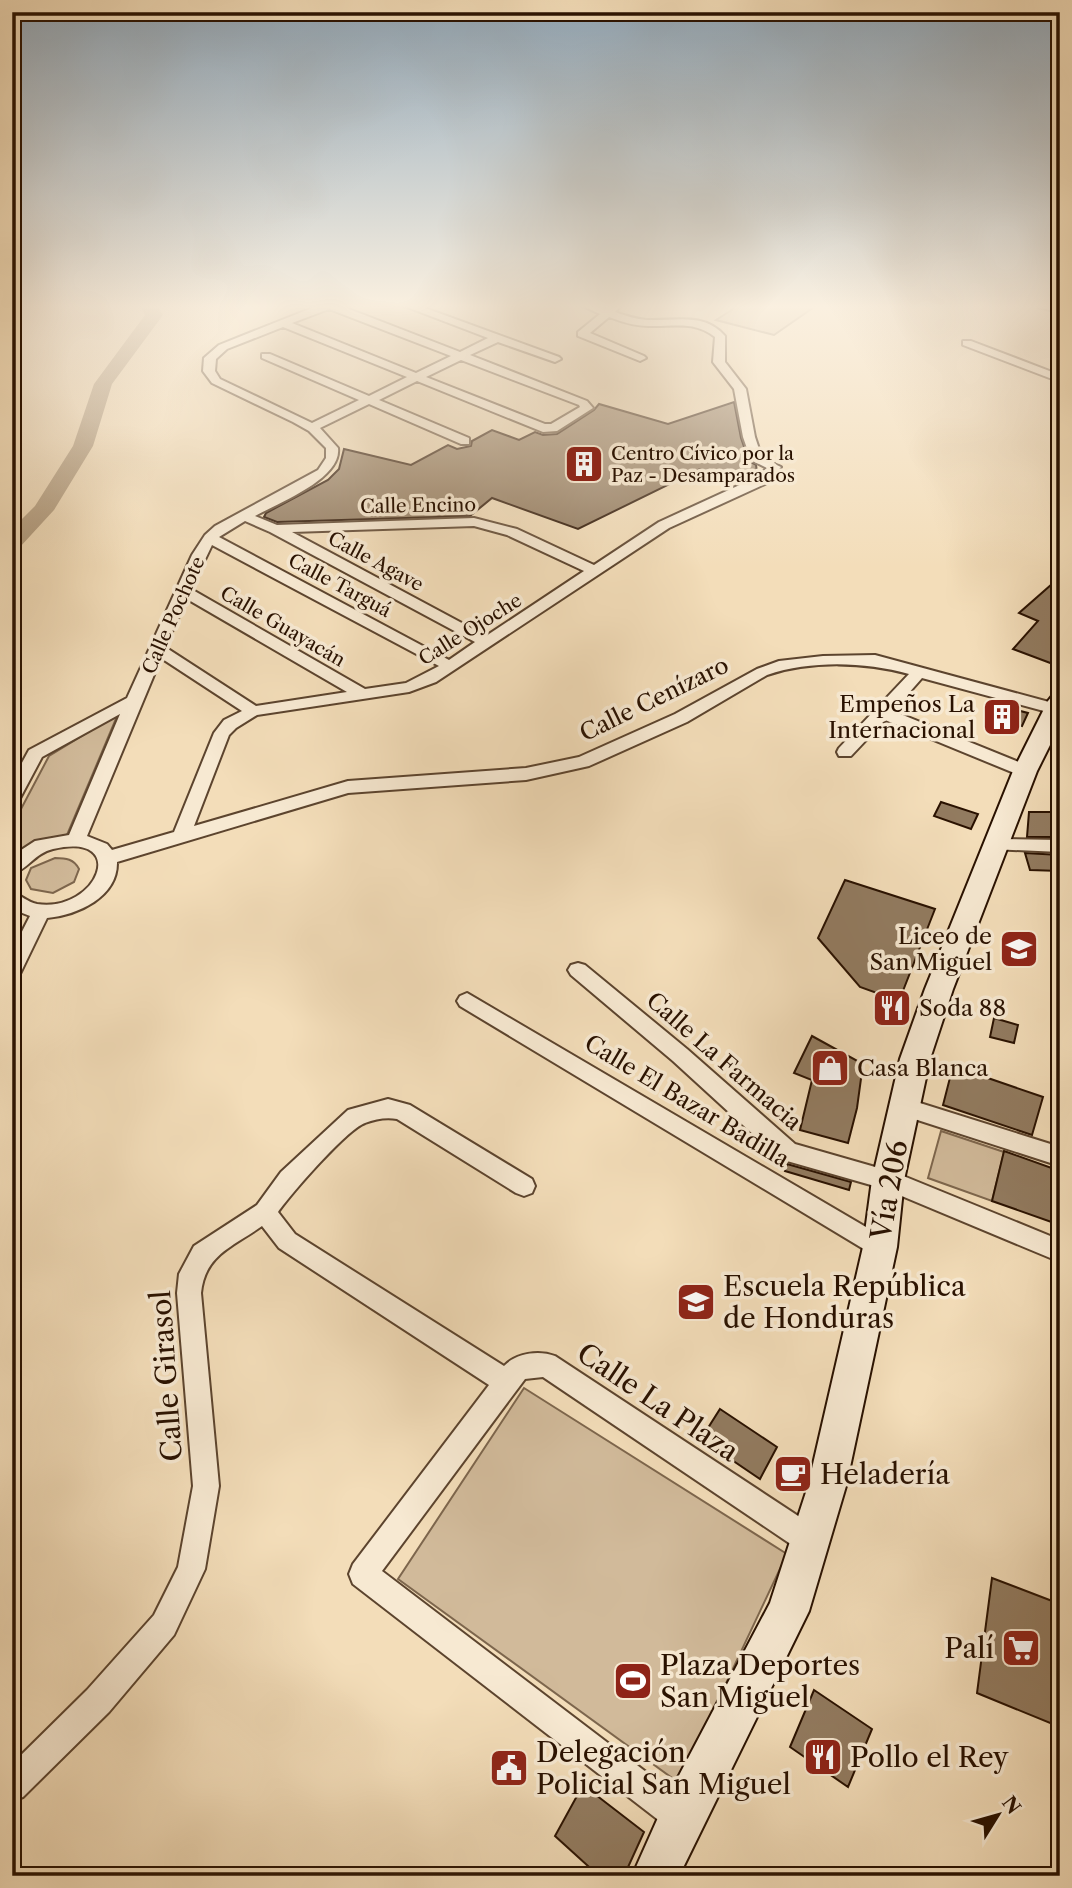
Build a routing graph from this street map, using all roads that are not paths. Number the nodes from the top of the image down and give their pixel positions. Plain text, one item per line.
1 (238, 392) edge
2 (351, 392) edge
3 (385, 392) edge
4 (454, 392) edge
5 (555, 392) edge
6 (741, 392) edge
7 (369, 400) junction
8 (313, 427) junction
9 (465, 441) dead end
10 (244, 516) junction
11 (275, 529) junction
12 (210, 538) junction
13 (593, 570) junction
14 (183, 591) junction
15 (488, 643) junction
16 (158, 649) junction
17 (451, 667) junction
18 (920, 671) junction
19 (364, 695) junction
20 (133, 701) junction
21 (1058, 705) edge
22 (253, 710) junction
23 (883, 713) junction
24 (845, 752) dead end
25 (1025, 771) junction
26 (12, 798) edge
27 (183, 833) junction
28 (76, 841) junction
29 (997, 845) junction
30 (1060, 846) edge
31 (108, 858) junction
32 (12, 868) edge
33 (12, 899) edge
34 (41, 912) junction
35 (578, 970) dead end
36 (12, 971) edge
37 (467, 1001) dead end
38 (904, 1107) junction
39 (1060, 1157) edge
40 (888, 1180) junction
41 (524, 1186) dead end
42 (265, 1212) junction
43 (880, 1247) junction
44 (1060, 1251) edge
45 (507, 1382) junction
46 (811, 1541) junction
47 (12, 1786) edge
48 (681, 1818) junction
49 (655, 1876) edge

1 - 8 street
2 - 7 street
3 - 7 street
4 - 5 street
6 - 13 street, Calle Ojoche
7 - 8 street
7 - 9 street
8 - 10 street, Calle Pochote
10 - 11 street, Calle Agave
10 - 12 street, Calle Pochote
11 - 13 street, Calle Encino
11 - 15 street, Calle Agave
12 - 14 street, Calle Pochote
12 - 17 street, Calle Targuá
13 - 15 street, Calle Ojoche
14 - 16 street, Calle Pochote
14 - 19 street, Calle Guayacán
15 - 17 street, Calle Ojoche
16 - 20 street, Calle Pochote
16 - 22 street
17 - 19 street, Calle Ojoche
18 - 21 street, Calle Cenízaro
18 - 23 street
18 - 27 street, Calle Cenízaro
19 - 22 street, Calle Ojoche
20 - 26 street
20 - 28 street, Calle Pochote
21 - 25 main road, Vía 206
22 - 27 street, Calle Ojoche
23 - 24 street
23 - 25 street
25 - 29 main road, Vía 206
27 - 31 street, Calle Cenízaro
28 - 31 street
28 - 32 street
29 - 30 street
29 - 38 main road, Vía 206
31 - 34 street
33 - 34 street
34 - 36 street
35 - 40 street, Calle La Farmacia
37 - 43 street, Calle El Bazar Badilla
38 - 39 street
38 - 40 main road, Vía 206
40 - 43 main road, Vía 206
40 - 44 street, Calle La Farmacia
41 - 42 street, Calle Girasol
42 - 45 street
42 - 47 street, Calle Girasol
43 - 46 main road, Vía 206
45 - 46 street, Calle La Plaza
45 - 48 street
46 - 48 main road, Vía 206
48 - 49 main road, Vía 206

